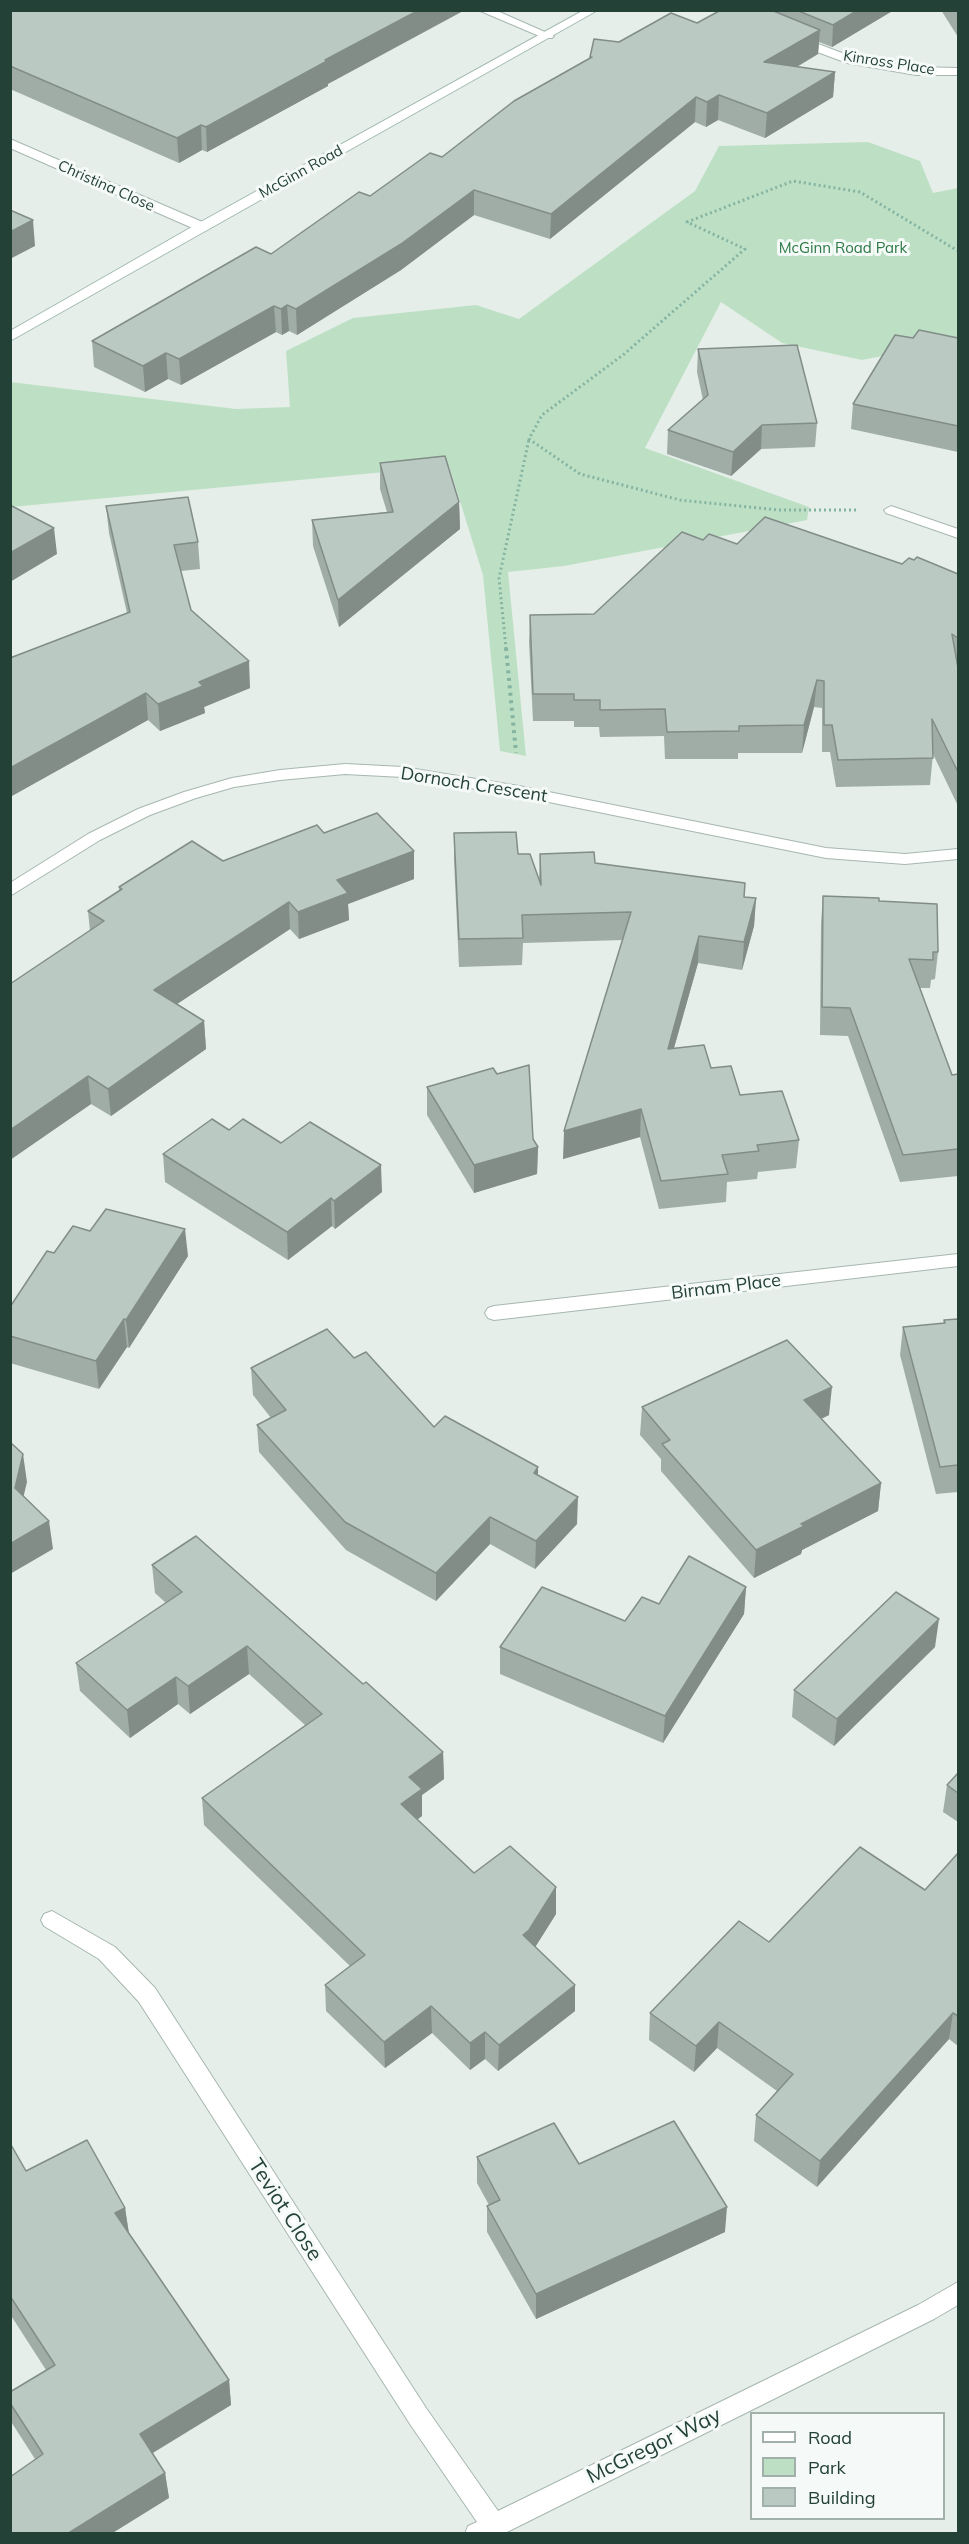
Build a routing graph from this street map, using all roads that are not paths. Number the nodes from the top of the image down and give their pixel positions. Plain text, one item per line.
1 (483, 10) edge
2 (593, 10) edge
3 (786, 35) edge
4 (548, 36) junction
5 (958, 72) edge
6 (10, 143) edge
7 (202, 227) junction
8 (10, 337) edge
9 (891, 510) road end
10 (958, 534) edge
11 (958, 854) edge
12 (10, 891) edge
13 (958, 1260) edge
14 (494, 1313) dead end
15 (52, 1920) dead end
16 (958, 2294) edge
17 (485, 2529) edge

1 - 4 street
2 - 4 street, McGinn Road
3 - 5 street, Kinross Place
4 - 7 street, McGinn Road
6 - 7 street, Christina Close
7 - 8 street, McGinn Road
9 - 10 street
11 - 12 street, Dornoch Crescent
13 - 14 street, Birnam Place
15 - 17 street, Teviot Close
16 - 17 street, McGregor Way

